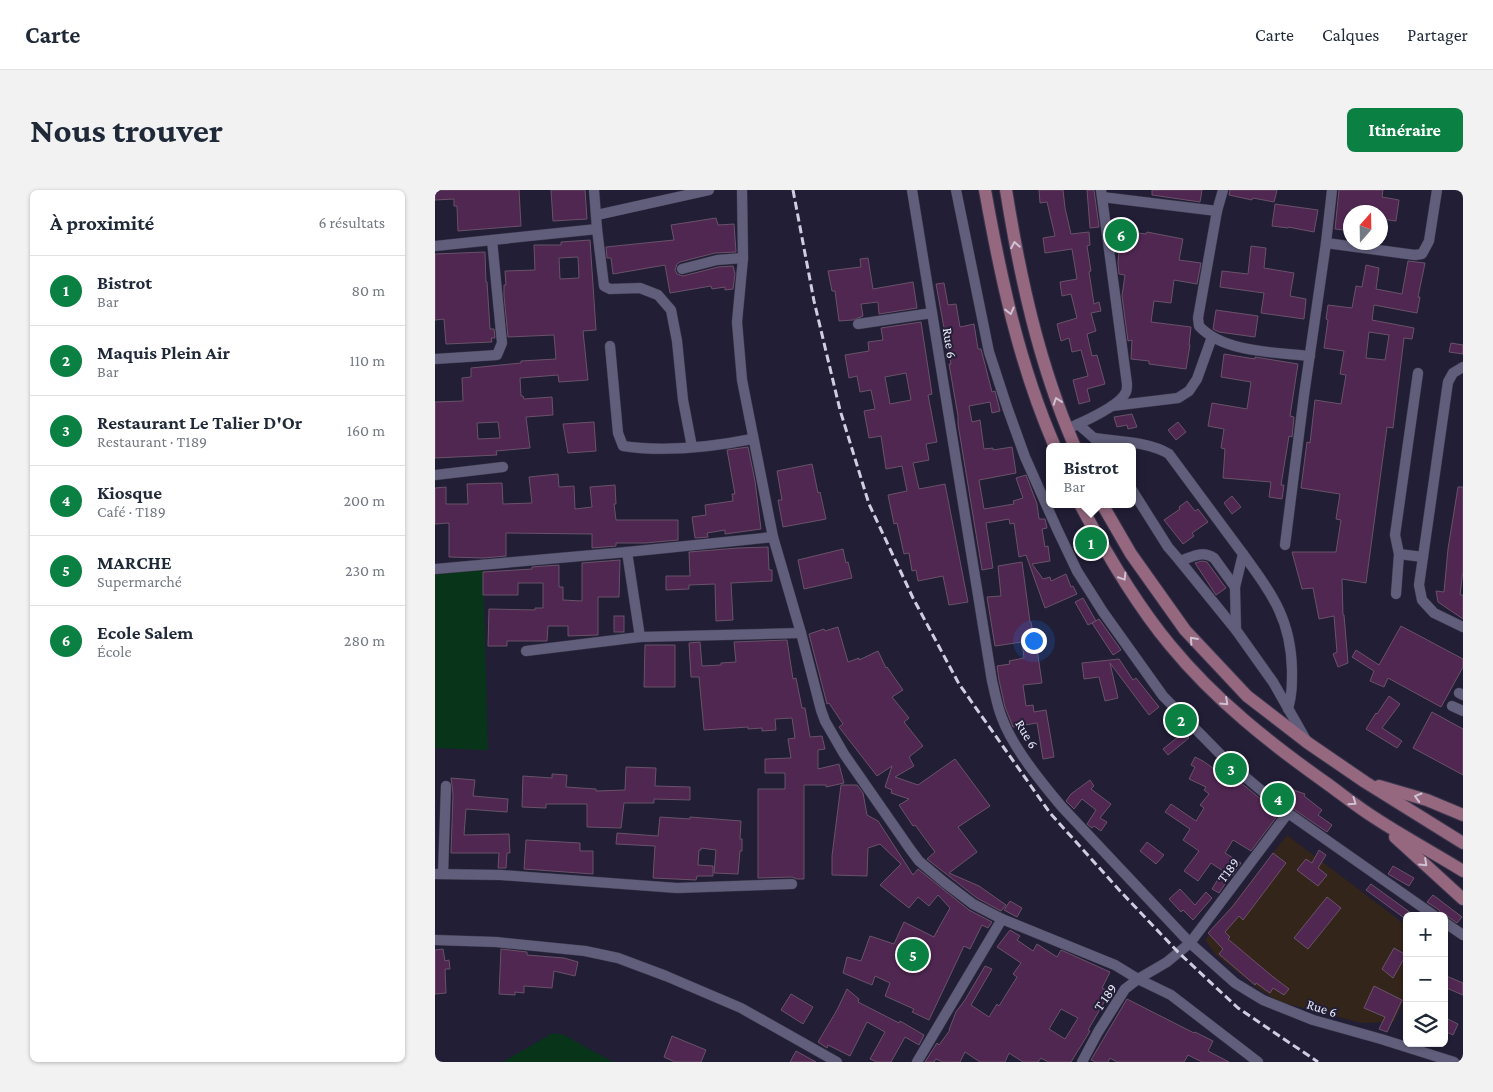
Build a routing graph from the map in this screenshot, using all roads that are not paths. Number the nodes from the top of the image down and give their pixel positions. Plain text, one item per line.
1 (594, 190) edge
2 (709, 190) edge
3 (742, 190) edge
4 (912, 190) edge
5 (956, 190) edge
6 (985, 190) edge
7 (1005, 190) edge
8 (1223, 190) edge
9 (1332, 190) edge
10 (1437, 190) edge
11 (1101, 193) edge
12 (1122, 194) edge
13 (1217, 212) junction
14 (597, 215) junction
15 (597, 229) junction
16 (491, 240) junction
17 (1326, 243) junction
18 (435, 246) edge
19 (743, 258) junction
20 (682, 269) dead end
21 (931, 313) junction
22 (858, 324) dead end
23 (1212, 338) junction
24 (609, 346) dead end
25 (1310, 356) junction
26 (435, 359) edge
27 (1463, 367) edge
28 (1418, 373) dead end
29 (1112, 406) junction
30 (1073, 427) junction
31 (1094, 438) junction
32 (752, 439) junction
33 (1053, 443) edge
34 (1075, 443) edge
35 (1100, 443) edge
36 (1129, 443) edge
37 (1136, 444) edge
38 (693, 448) junction
39 (503, 467) dead end
40 (435, 475) edge
41 (1136, 496) edge
42 (1046, 504) edge
43 (1048, 508) edge
44 (1083, 508) edge
45 (1104, 508) edge
46 (773, 536) junction
47 (1285, 546) dead end
48 (627, 552) junction
49 (1243, 554) junction
50 (1399, 554) junction
51 (1423, 556) junction
52 (1180, 561) junction
53 (435, 569) edge
54 (1235, 587) junction
55 (1396, 594) dead end
56 (1463, 627) edge
57 (1236, 630) junction
58 (801, 633) junction
59 (640, 637) junction
60 (526, 651) dead end
61 (1452, 706) dead end
62 (1289, 709) junction
63 (1463, 711) edge
64 (1308, 743) junction
65 (1365, 782) junction
66 (446, 786) dead end
67 (1289, 813) junction
68 (1463, 815) edge
69 (1375, 818) junction
70 (1463, 843) edge
71 (1463, 871) edge
72 (439, 874) edge
73 (791, 884) dead end
74 (1463, 899) edge
75 (1429, 912) edge
76 (1002, 919) junction
77 (1448, 925) edge
78 (1463, 935) edge
79 (435, 940) edge
80 (1190, 943) junction
81 (1138, 979) junction
82 (837, 1062) edge
83 (917, 1062) edge
84 (1082, 1062) edge
85 (1258, 1062) edge
86 (1454, 1062) edge

1 - 14 street
2 - 14 street
3 - 19 street
4 - 21 street, Rue 6
5 - 42 street
6 -> 33 main road
30 -> 7 main road
8 - 13 street
9 - 17 street
10 - 17 street
11 - 12 street
11 - 29 street
12 - 13 street
13 - 23 street
14 - 15 street
15 - 16 street
15 - 38 street
16 - 18 street
16 - 26 street
17 - 25 street
19 - 20 street
19 - 32 street
21 - 22 street
21 - 80 street, Rue 6
23 - 25 street
23 - 29 street
24 - 38 street
25 - 47 street
27 - 51 street
28 - 50 street
29 - 30 street
30 - 31 street
30 - 34 main road
31 - 35 street
31 - 36 street
32 - 38 street
32 - 46 street
37 - 49 street
39 - 40 street
41 - 52 street
43 - 67 street
44 -> 69 main road
64 -> 45 main road
46 - 48 street
46 - 58 street
48 - 53 street
48 - 59 street
49 - 54 street
49 - 62 street
50 - 51 street
50 - 55 street
51 - 56 street
52 - 54 street
52 - 57 street
54 - 57 street
57 - 62 street
58 - 59 street
58 - 76 street
59 - 60 street
61 - 63 street
62 - 64 street
64 - 65 main road
68 -> 65 main road
65 - 70 main road
66 - 72 street
67 - 75 street
67 - 80 street, T189
69 - 71 main road
69 -> 74 main road
72 - 73 street
76 - 81 street
76 - 83 street
77 - 78 street
79 - 82 street
80 - 81 street, T 189
80 - 86 street, Rue 6
81 - 84 street, T 189
81 - 85 street

